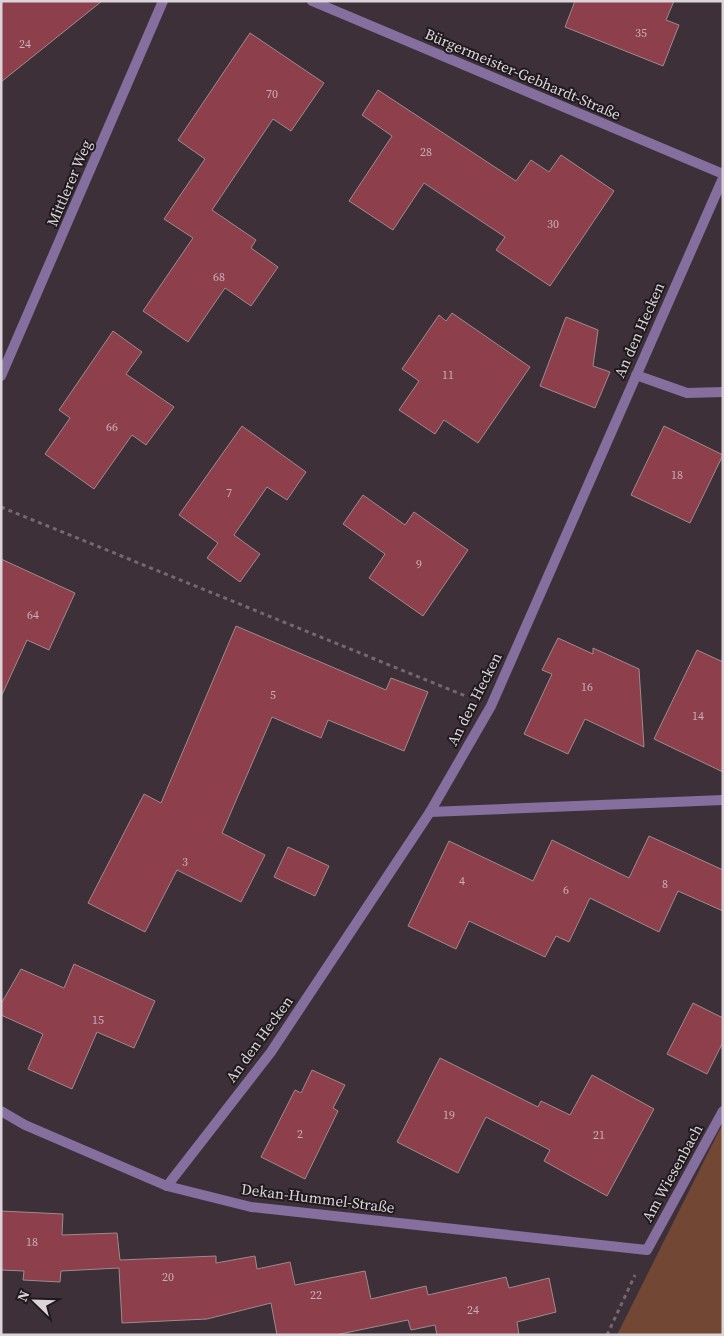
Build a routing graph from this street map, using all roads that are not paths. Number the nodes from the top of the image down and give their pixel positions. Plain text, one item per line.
1 (163, 1) edge
2 (312, 1) edge
3 (723, 174) edge
4 (723, 178) edge
5 (636, 374) junction
6 (1, 376) edge
7 (723, 392) edge
8 (723, 800) edge
9 (430, 812) junction
10 (1, 1111) edge
11 (723, 1111) edge
12 (167, 1186) junction
13 (647, 1250) joint

1 - 6 street, Mittlerer Weg
2 - 3 street, Bürgermeister-Gebhardt-Straße
4 - 5 street, An den Hecken
5 - 7 street
5 - 9 street, An den Hecken
8 - 9 street
9 - 12 street, An den Hecken
10 - 12 street, Dekan-Hummel-Straße
11 - 13 street, Am Wiesenbach
12 - 13 street, Dekan-Hummel-Straße

